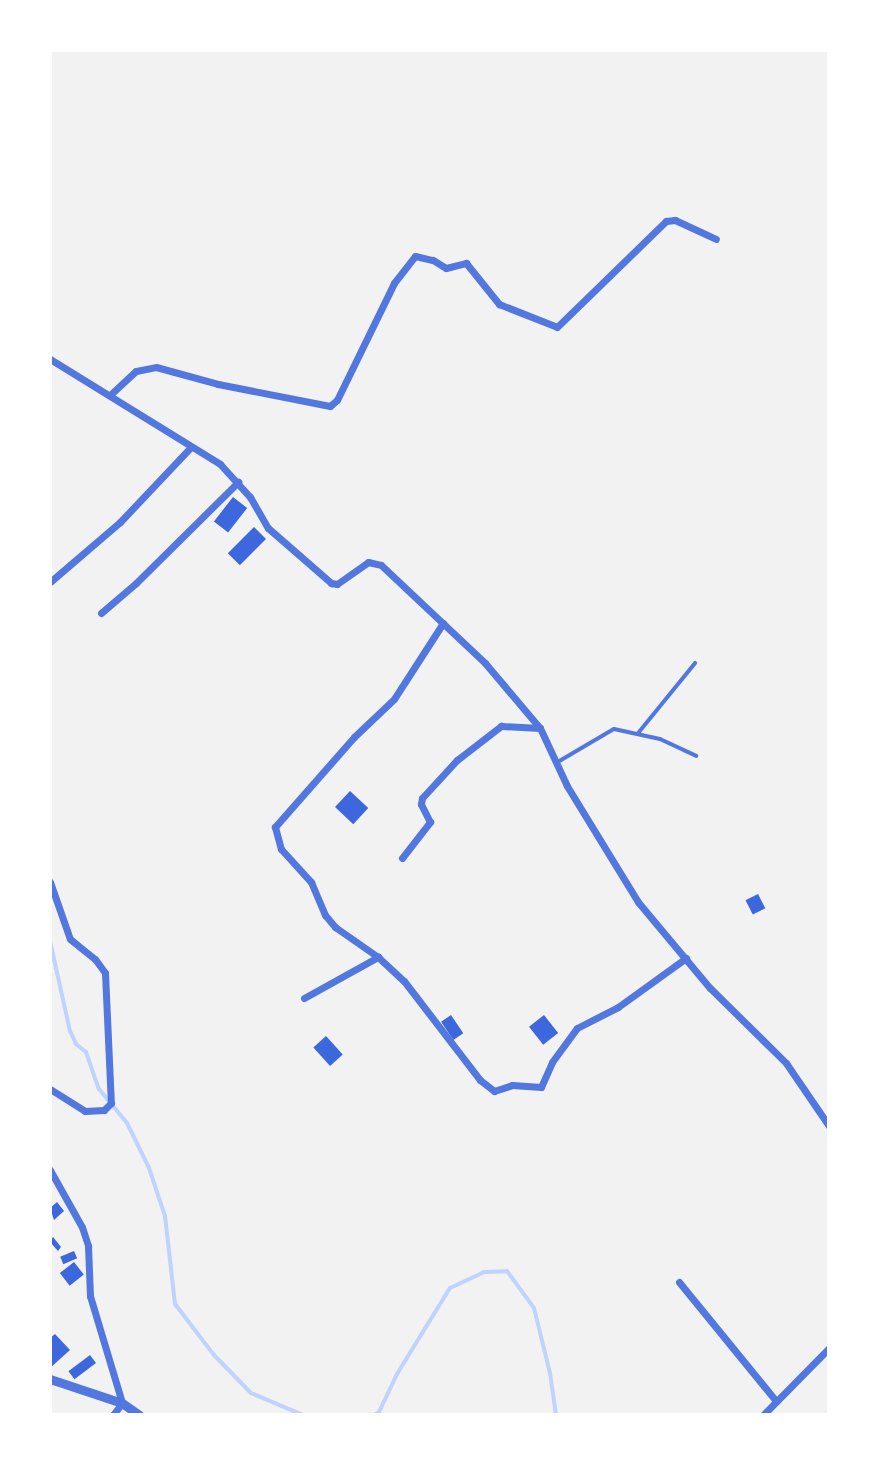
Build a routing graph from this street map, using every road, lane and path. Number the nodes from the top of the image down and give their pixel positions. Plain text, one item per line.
1 (716, 239) dead end
2 (50, 359) edge
3 (110, 395) junction
4 (190, 448) junction
5 (238, 482) junction
6 (50, 582) edge
7 (101, 613) dead end
8 (443, 623) junction
9 (695, 663) dead end
10 (540, 728) junction
11 (639, 732) junction
12 (696, 756) dead end
13 (556, 763) junction
14 (402, 858) dead end
15 (50, 882) edge
16 (378, 957) junction
17 (686, 958) junction
18 (304, 998) dead end
19 (50, 1089) edge
20 (829, 1126) edge
21 (50, 1170) edge
22 (679, 1282) dead end
23 (829, 1348) edge
24 (50, 1379) edge
25 (776, 1401) junction
26 (122, 1403) junction
27 (113, 1415) edge
28 (139, 1415) edge
29 (763, 1415) edge

1 - 3 street
2 - 3 street
3 - 4 street
4 - 5 street
4 - 6 street
5 - 7 street
5 - 8 street
8 - 10 street
8 - 16 street
9 - 11 lane
10 - 13 street
10 - 14 street
11 - 12 lane
11 - 13 lane
13 - 17 street
15 - 19 street
16 - 17 street
16 - 18 street
17 - 20 street
21 - 26 street
22 - 25 street
23 - 25 street
24 - 26 street
25 - 29 street
26 - 27 street
26 - 28 street

